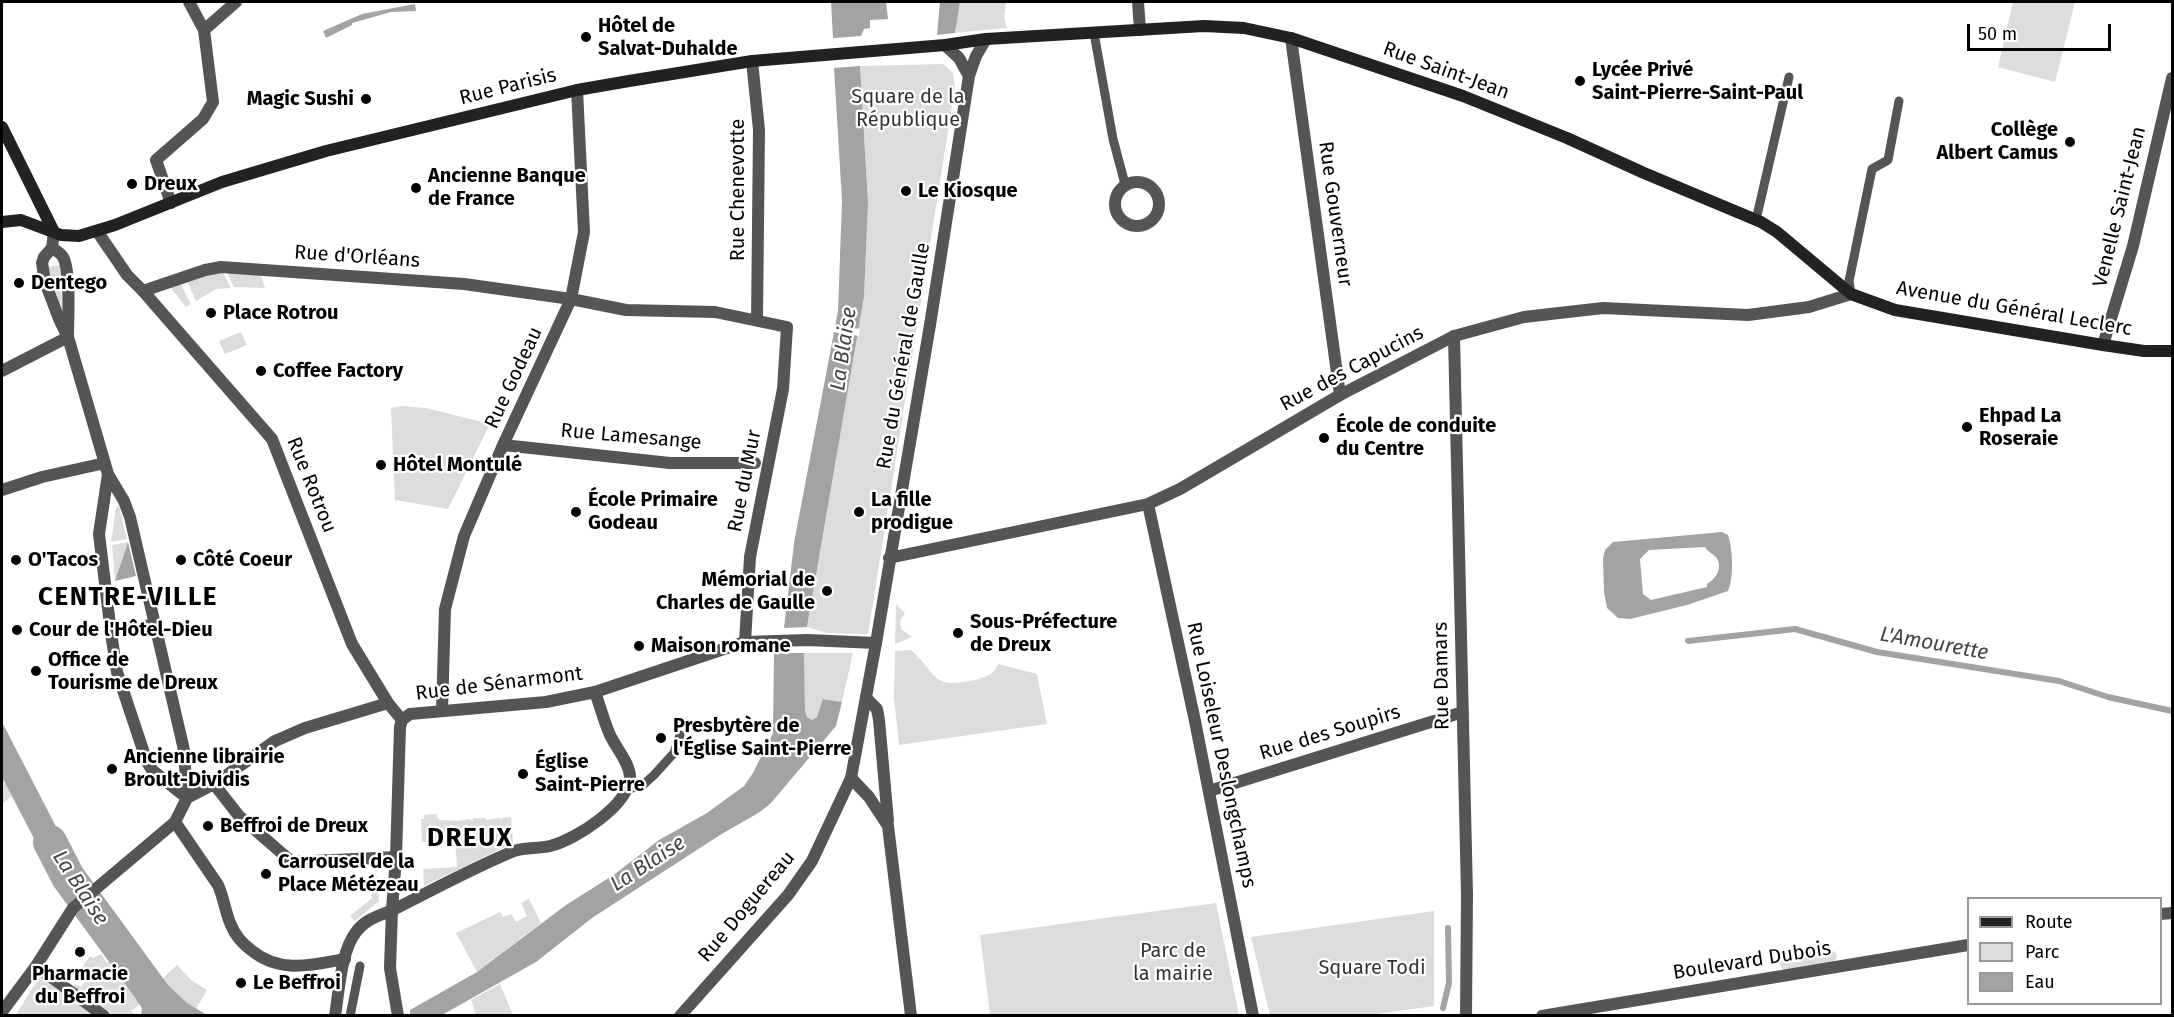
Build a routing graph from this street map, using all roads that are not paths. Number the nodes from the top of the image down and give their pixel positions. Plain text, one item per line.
1 (189, 2) edge
2 (235, 2) edge
3 (1138, 2) edge
4 (204, 30) junction
5 (1140, 30) junction
6 (1094, 33) junction
7 (1292, 38) junction
8 (986, 39) junction
9 (945, 45) junction
10 (752, 61) junction
11 (969, 76) junction
12 (1789, 77) dead end
13 (2172, 78) edge
14 (577, 90) junction
15 (1899, 101) dead end
16 (2, 127) edge
17 (1125, 184) dead end
18 (171, 203) junction
19 (1756, 220) junction
20 (2, 222) edge
21 (98, 231) junction
22 (54, 232) junction
23 (52, 248) junction
24 (143, 291) junction
25 (1851, 294) junction
26 (571, 298) junction
27 (758, 320) junction
28 (788, 327) joint
29 (1454, 336) junction
30 (68, 337) junction
31 (2103, 345) junction
32 (2172, 351) edge
33 (2, 370) edge
34 (1340, 395) junction
35 (503, 445) junction
36 (755, 463) dead end
37 (106, 469) junction
38 (2, 490) edge
39 (1148, 504) junction
40 (889, 558) junction
41 (156, 624) junction
42 (111, 633) junction
43 (746, 642) junction
44 (876, 643) junction
45 (595, 692) junction
46 (866, 698) junction
47 (388, 703) junction
48 (442, 711) junction
49 (1462, 712) junction
50 (402, 720) junction
51 (680, 735) dead end
52 (851, 778) junction
53 (214, 784) junction
54 (626, 790) junction
55 (1209, 791) junction
56 (187, 798) junction
57 (175, 822) junction
58 (888, 826) junction
59 (396, 857) junction
60 (392, 910) junction
61 (1967, 945) edge
62 (345, 959) junction
63 (36, 966) junction
64 (360, 966) dead end
65 (2, 1012) edge
66 (104, 1016) edge
67 (335, 1016) edge
68 (350, 1016) edge
69 (398, 1016) edge
70 (680, 1016) edge
71 (911, 1016) edge
72 (1253, 1016) edge
73 (1467, 1016) edge
74 (1542, 1016) edge

1 - 4 street
2 - 4 street
3 - 5 street
4 - 18 street
5 - 6 main road, Rue Saint-Jean
5 - 7 main road, Rue Saint-Jean
6 - 8 main road, Rue Saint-Jean
6 - 17 lane
7 - 19 main road, Rue Saint-Jean
7 - 34 street, Rue Gouverneur
8 - 9 main road, Rue Parisis
8 - 11 street, Rue du Général de Gaulle
9 - 10 main road, Rue Parisis
9 - 11 street
10 - 14 main road, Rue Parisis
10 - 27 street, Rue Chenevotte
11 - 40 street, Rue du Général de Gaulle
12 - 19 lane
13 - 31 street, Venelle Saint-Jean
14 - 18 main road, Rue Parisis
14 - 26 street, Rue Godeau
15 - 25 lane
16 - 22 main road
18 - 21 main road, Rue Parisis
19 - 25 main road, Rue Saint-Jean
20 - 22 main road, Rue Parisis
21 - 22 main road, Rue Parisis
21 - 24 street, Rue Rotrou
22 - 23 street
23 - 30 street
23 - 30 street
24 - 26 street, Rue d'Orléans
24 - 47 street, Rue Rotrou
25 - 29 street, Rue des Capucins
25 - 31 main road, Avenue du Général Leclerc
26 - 27 street, Rue d'Orléans
26 - 35 street, Rue Godeau
27 - 28 street, Rue d'Orléans
28 - 43 street, Rue du Mur
29 - 34 street, Rue des Capucins
29 - 49 street, Rue Damars
30 - 33 street
30 - 37 street
31 - 32 main road, Avenue du Général Leclerc
34 - 39 street, Rue des Capucins
35 - 36 street, Rue Lamesange
35 - 48 street, Rue Godeau
37 - 38 street
37 - 41 street
37 - 42 street
39 - 40 street, Rue des Capucins
39 - 55 street, Rue Loiseleur Deslongchamps
40 - 44 street, Rue du Général de Gaulle
41 - 42 street
41 - 56 street
42 - 56 street
43 - 44 street, Rue de Sénarmont
43 - 45 street, Rue de Sénarmont
44 - 46 street, Rue Doguereau
45 - 48 street, Rue de Sénarmont
45 - 54 street
46 - 52 street, Rue Doguereau
46 - 58 street
47 - 50 street, Rue Rotrou
47 - 53 street
48 - 50 street, Rue de Sénarmont
49 - 55 street, Rue des Soupirs
49 - 73 street, Rue Damars
50 - 59 street
51 - 54 lane
52 - 58 street
52 - 70 street, Rue Doguereau
53 - 56 street
53 - 59 street
54 - 60 street
55 - 72 street, Rue Loiseleur Deslongchamps
56 - 57 street
57 - 62 street
57 - 63 street
58 - 71 street
59 - 60 street
60 - 62 street
60 - 69 street
61 - 74 street, Boulevard Dubois
62 - 67 street
63 - 65 street
63 - 66 street
64 - 68 lane

